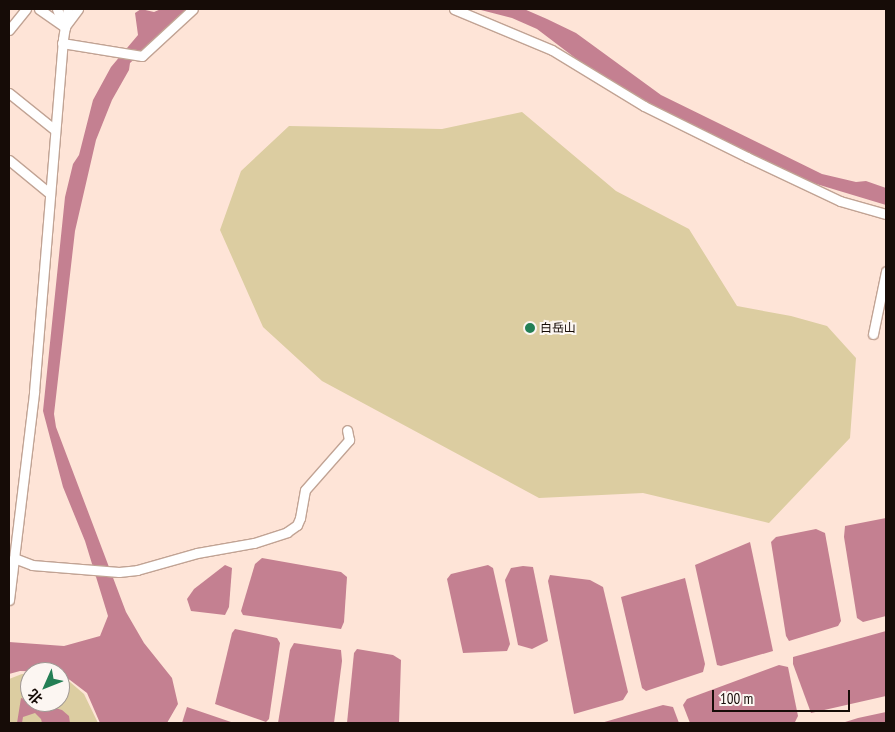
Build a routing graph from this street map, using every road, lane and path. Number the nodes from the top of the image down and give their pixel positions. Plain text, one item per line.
1 (26, 9) edge
2 (39, 9) edge
3 (57, 9) edge
4 (68, 9) edge
5 (78, 9) edge
6 (193, 9) edge
7 (454, 9) edge
8 (65, 27) junction
9 (9, 30) edge
10 (62, 43) junction
11 (9, 93) edge
12 (55, 130) junction
13 (9, 160) edge
14 (49, 193) junction
15 (886, 214) edge
16 (886, 271) edge
17 (873, 334) dead end
18 (347, 430) dead end
19 (14, 558) junction
20 (9, 600) edge

1 - 9 street
2 - 8 street
3 - 8 street
4 - 8 street
5 - 8 street
6 - 10 street
7 - 15 street
8 - 10 street
10 - 12 street
11 - 12 street
12 - 14 street
13 - 14 street
14 - 19 street
16 - 17 street
18 - 19 street
19 - 20 street

